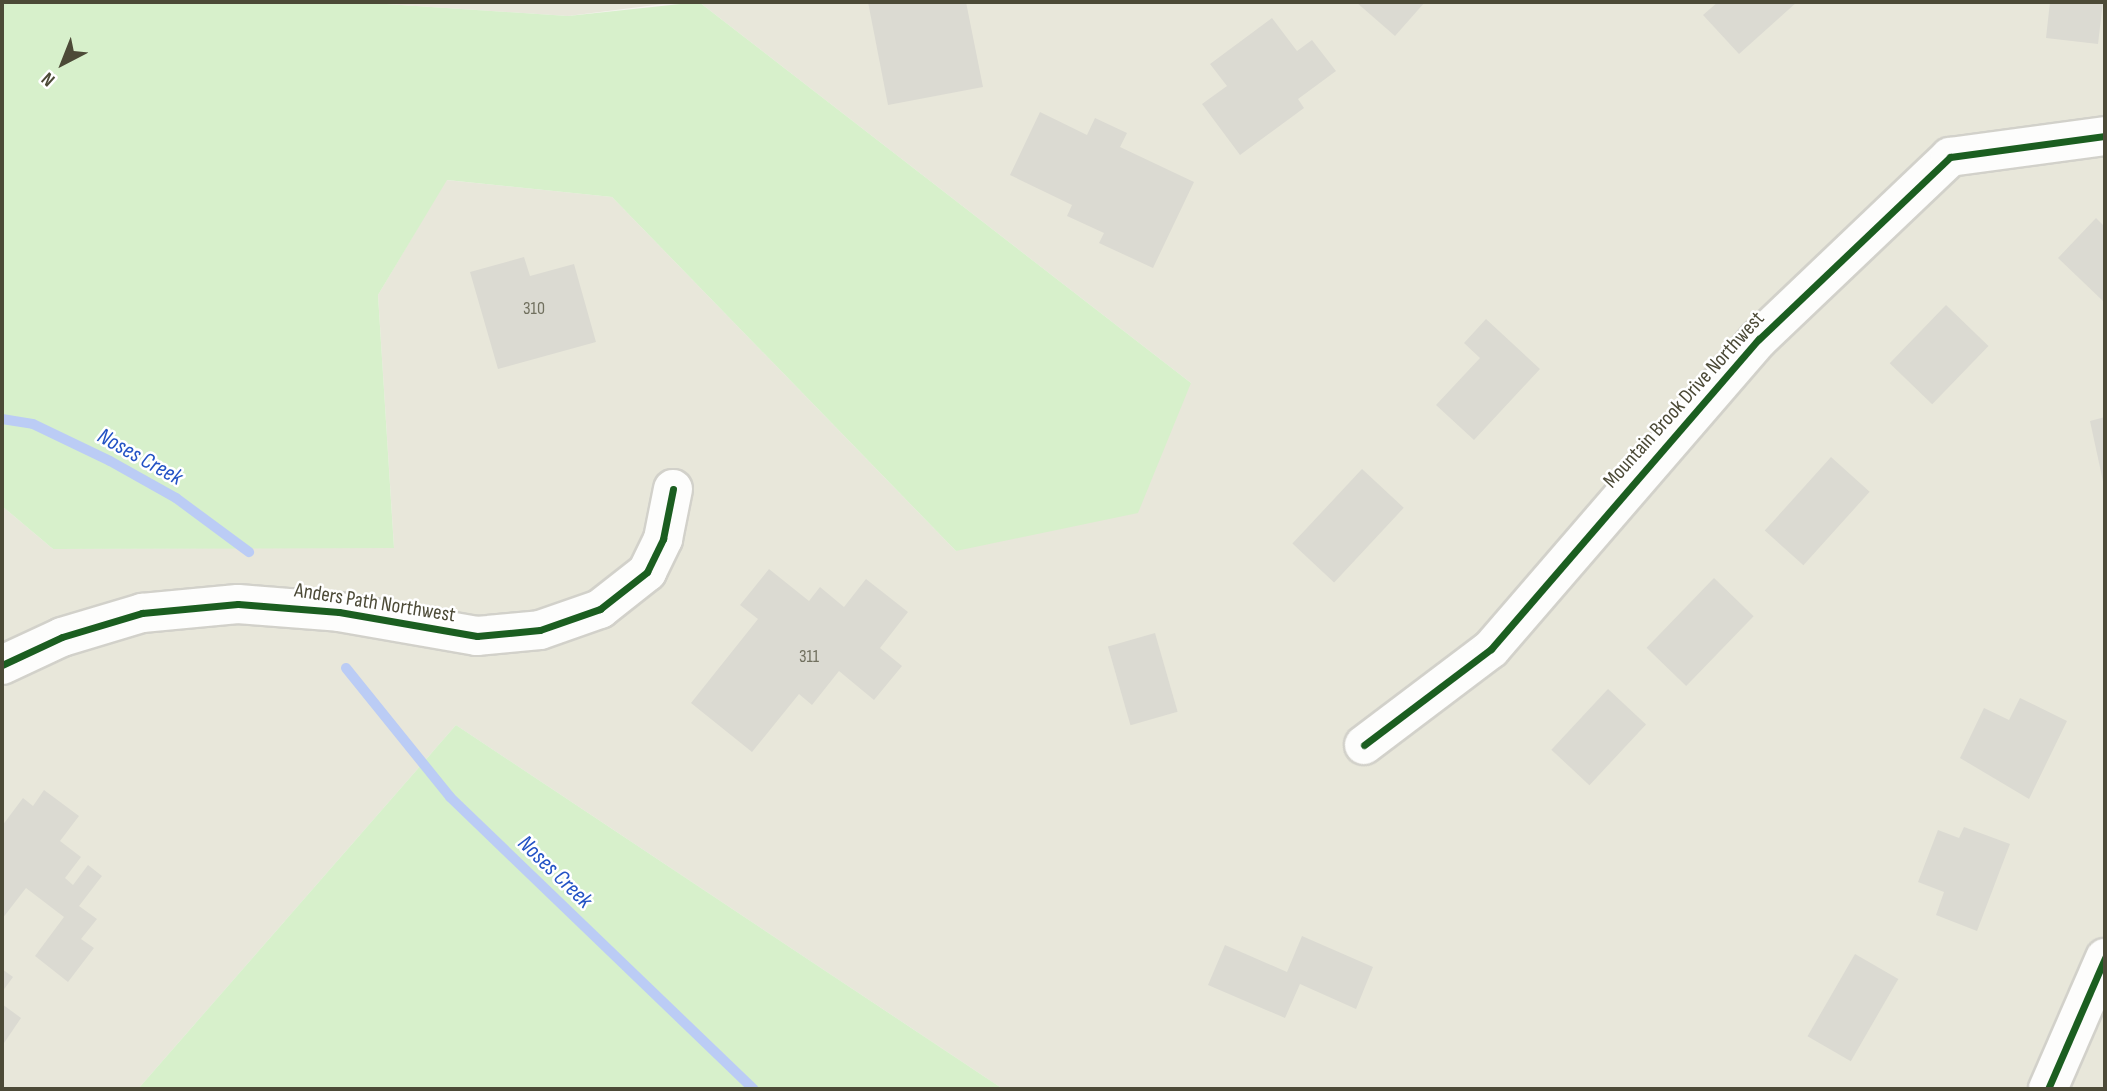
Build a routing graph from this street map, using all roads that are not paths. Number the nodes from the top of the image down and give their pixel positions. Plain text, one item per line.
1 (2105, 136) edge
2 (673, 489) dead end
3 (2, 665) edge
4 (1364, 746) dead end
5 (2105, 958) edge
6 (2048, 1089) edge

1 - 4 street, Mountain Brook Drive Northwest
2 - 3 street, Anders Path Northwest
5 - 6 street

